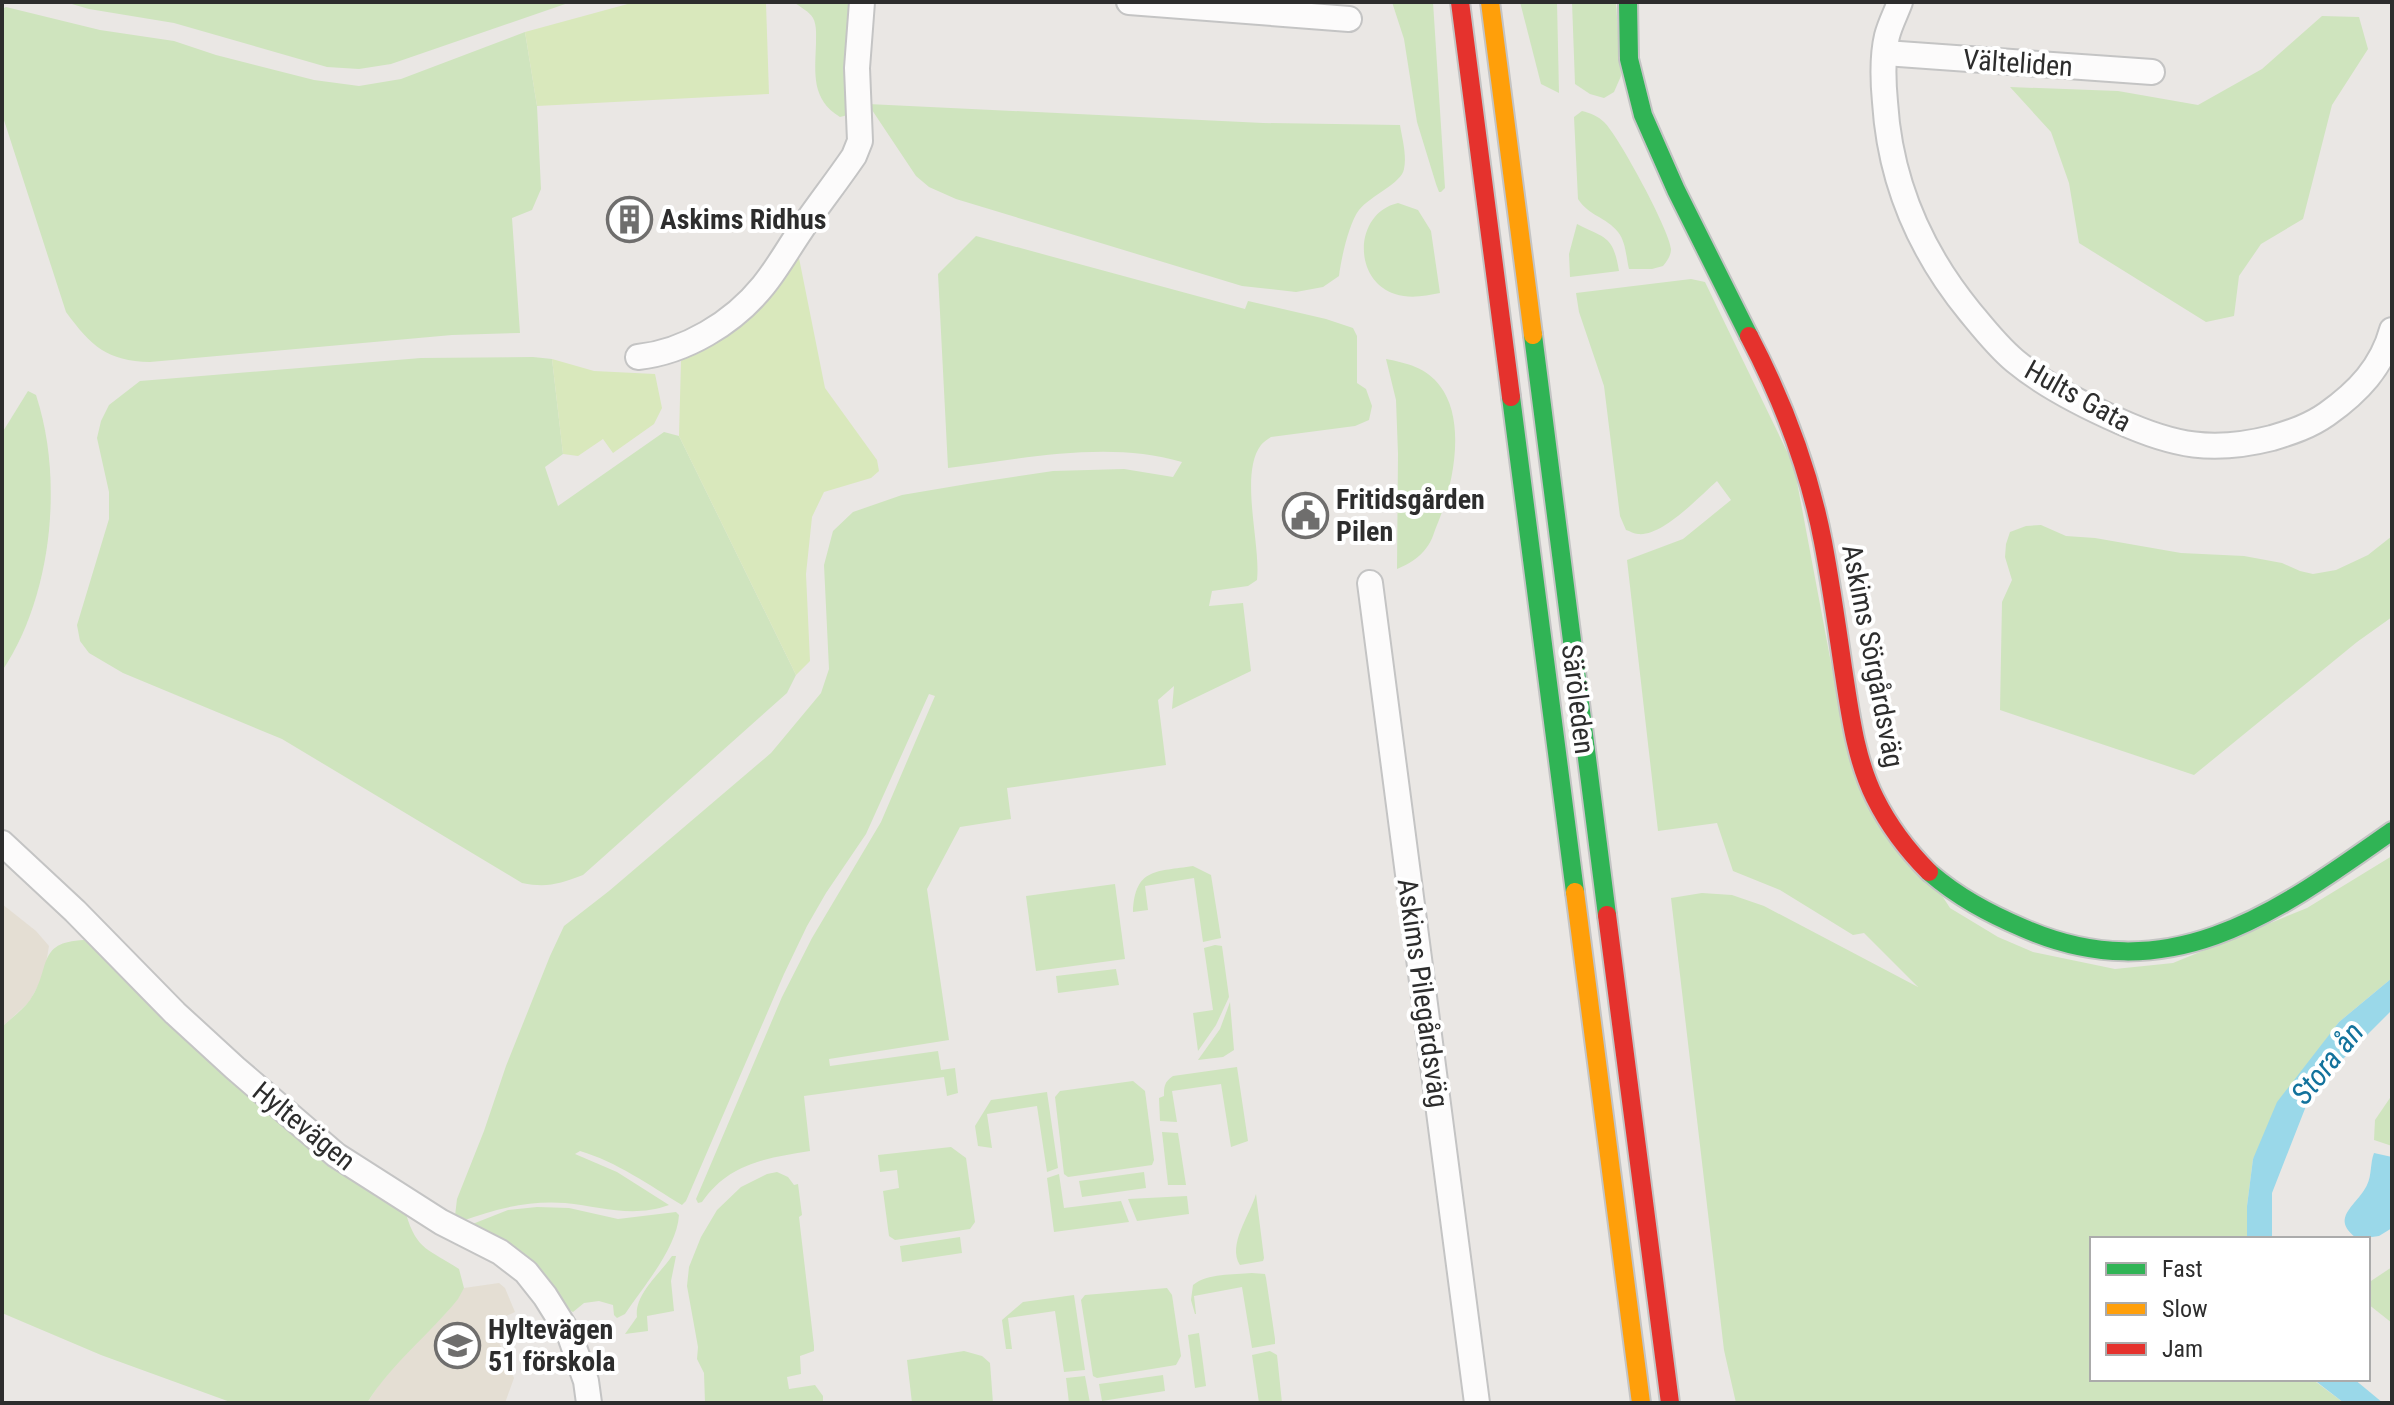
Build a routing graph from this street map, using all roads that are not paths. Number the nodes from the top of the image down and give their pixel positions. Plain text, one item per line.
1 (862, 2) edge
2 (1129, 2) edge
3 (1460, 2) edge
4 (1490, 2) edge
5 (1628, 2) edge
6 (1900, 2) edge
7 (1349, 19) dead end
8 (1885, 53) junction
9 (2152, 72) dead end
10 (2392, 330) edge
11 (638, 357) dead end
12 (1370, 583) dead end
13 (2392, 831) edge
14 (2, 843) edge
15 (589, 1403) edge
16 (1477, 1403) edge
17 (1641, 1403) edge
18 (1670, 1403) edge

1 - 11 street
2 - 7 street
3 - 17 main road, Säröleden
4 - 18 main road, Säröleden
5 - 13 main road, Askims Sörgårdsväg
6 - 8 street, Hults Gata
8 - 9 street, Välteliden
8 - 10 street, Hults Gata
12 - 16 street, Askims Pilegårdsväg
14 - 15 street, Hyltevägen

